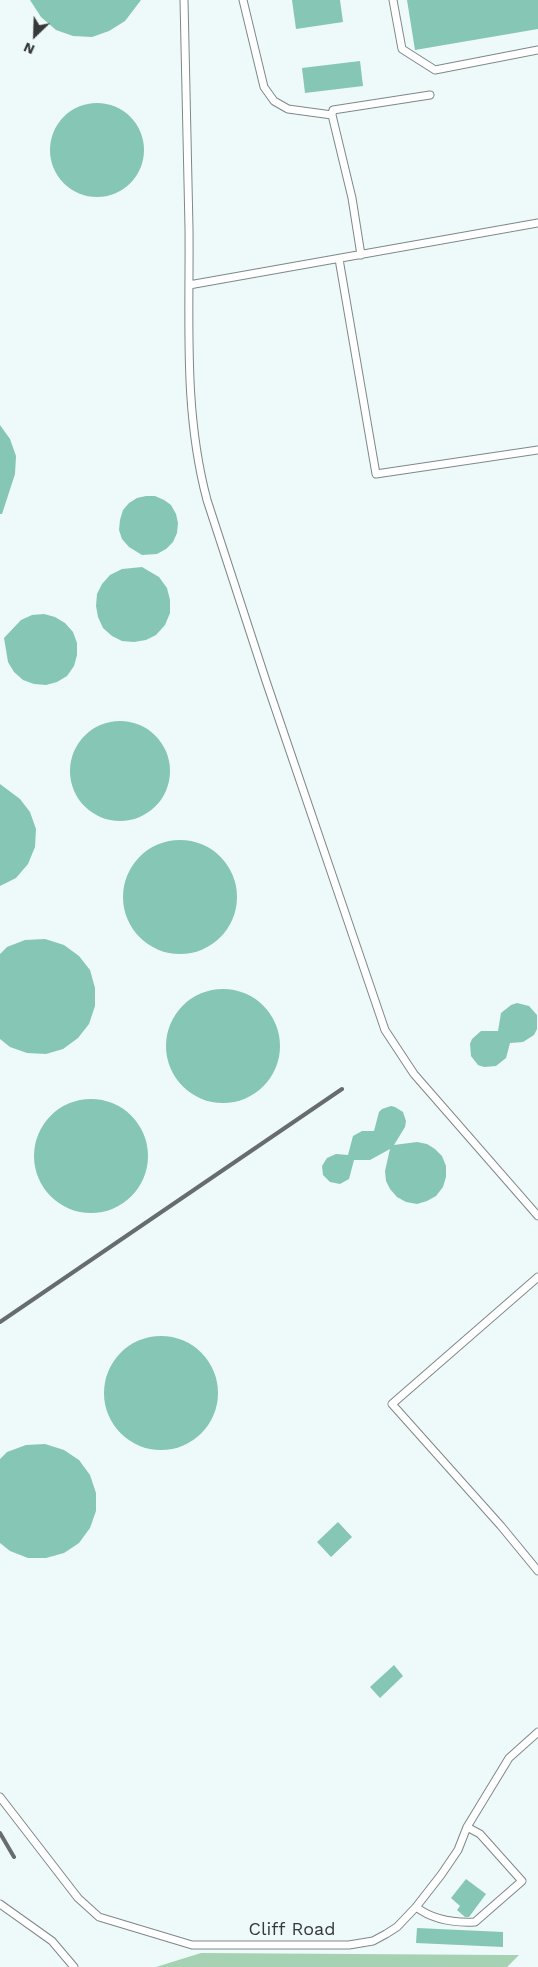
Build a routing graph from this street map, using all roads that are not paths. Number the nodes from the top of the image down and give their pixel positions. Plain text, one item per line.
1 (184, 0) edge
2 (243, 0) edge
3 (393, 0) edge
4 (538, 50) edge
5 (430, 94) dead end
6 (332, 115) junction
7 (538, 223) edge
8 (361, 255) junction
9 (339, 258) junction
10 (189, 285) junction
11 (538, 450) edge
12 (538, 1216) edge
13 (538, 1277) edge
14 (538, 1571) edge
15 (538, 1732) edge
16 (0, 1798) edge
17 (467, 1827) junction
18 (0, 1904) edge
19 (416, 1907) junction
20 (74, 1967) edge

1 - 10 lane
2 - 6 lane
3 - 4 lane
5 - 6 lane
6 - 8 lane
7 - 8 lane
8 - 9 lane
9 - 10 lane
9 - 11 lane
10 - 12 lane
13 - 14 lane
15 - 17 lane, Cliff Road
16 - 19 lane, Cliff Road
17 - 19 lane, Cliff Road
17 - 19 lane
18 - 20 lane

